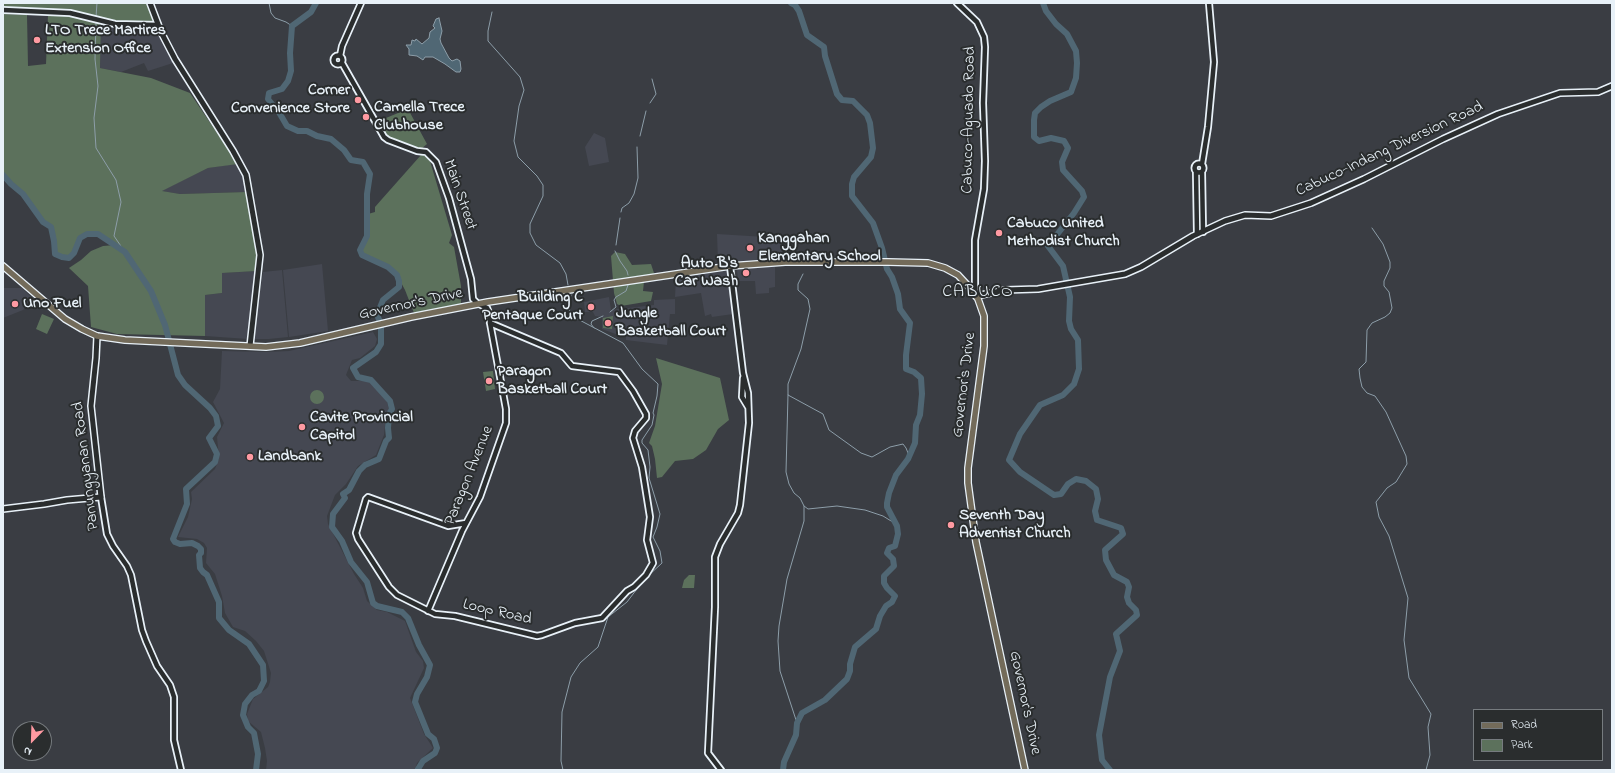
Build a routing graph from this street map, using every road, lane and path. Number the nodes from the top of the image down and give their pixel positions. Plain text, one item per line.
1 (150, 3) edge
2 (361, 3) edge
3 (957, 3) edge
4 (1209, 3) edge
5 (3, 10) edge
6 (158, 25) junction
7 (340, 56) junction
8 (342, 63) junction
9 (1612, 86) edge
10 (1200, 164) junction
11 (1199, 172) junction
12 (1203, 232) junction
13 (1197, 234) junction
14 (3, 266) edge
15 (730, 266) junction
16 (976, 295) junction
17 (473, 299) junction
18 (490, 302) junction
19 (479, 304) junction
20 (461, 307) junction
21 (488, 308) junction
22 (490, 323) junction
23 (97, 336) junction
24 (250, 346) junction
25 (101, 497) junction
26 (3, 509) edge
27 (466, 523) junction
28 (428, 611) junction
29 (181, 770) edge
30 (721, 770) edge
31 (1025, 770) edge

1 - 6 main road
2 - 7 street
3 - 16 street, Cabuco-Aguado Road
4 - 10 street
5 - 6 street
6 - 24 main road
7 - 8 street, Main Street
7 - 8 street, Main Street
8 - 17 street, Main Street
9 - 12 main road, Cabuco-Indang Diversion Road
10 - 11 street
10 - 11 street
11 - 12 street
11 - 13 street
12 - 13 main road, Cabuco-Indang Diversion Road
13 - 16 main road, Cabuco-Indang Diversion Road
14 - 23 main road, Governor's Drive
15 - 16 main road, Governor's Drive
15 - 18 main road, Governor's Drive
15 - 30 street
16 - 31 main road, Governor's Drive
17 - 19 street
17 - 20 street
18 - 19 main road, Governor's Drive
18 - 21 street
19 - 20 main road, Governor's Drive
19 - 21 street
20 - 24 main road, Governor's Drive
21 - 22 street, Paragon Avenue
22 - 27 street, Paragon Avenue
22 - 28 street, Loop Road
23 - 24 main road, Governor's Drive
23 - 25 main road, Panungyanan Road
25 - 26 main road
25 - 29 street, Panungyanan Road
27 - 28 street, Paragon Avenue
27 - 28 street, Loop Road

